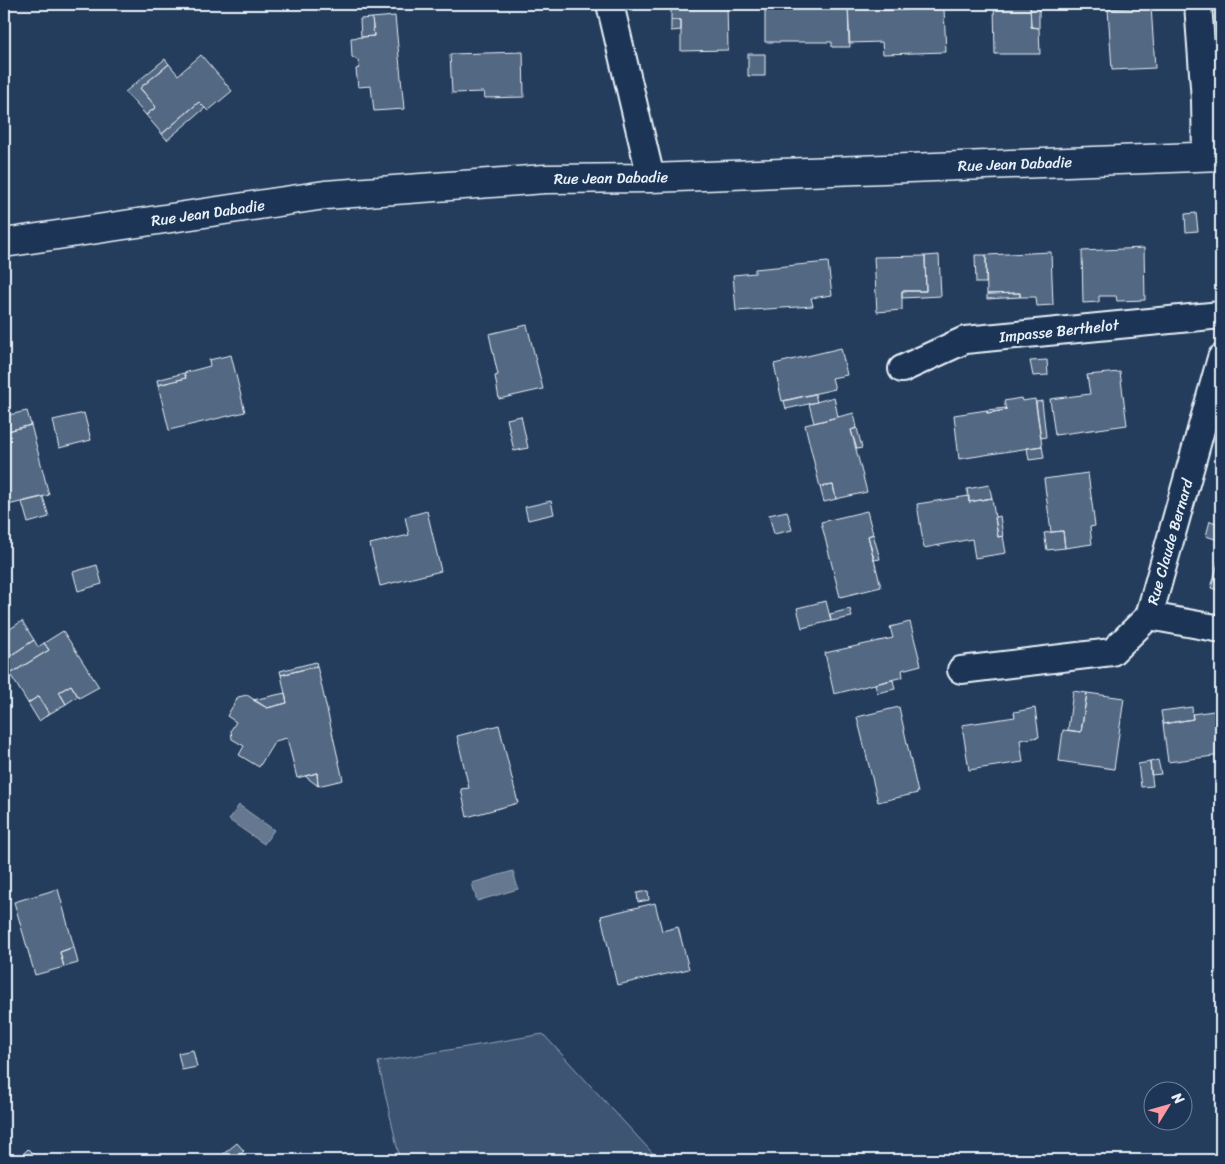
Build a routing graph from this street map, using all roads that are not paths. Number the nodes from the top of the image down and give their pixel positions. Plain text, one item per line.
1 (610, 4) edge
2 (1198, 4) edge
3 (1213, 99) edge
4 (1214, 156) edge
5 (651, 178) junction
6 (4, 243) edge
7 (1221, 315) edge
8 (1221, 358) edge
9 (902, 369) dead end
10 (1149, 616) junction
11 (1221, 629) edge
12 (960, 670) dead end

1 - 5 street
2 - 3 street
3 - 4 street
4 - 5 street, Rue Jean Dabadie
5 - 6 street, Rue Jean Dabadie
7 - 9 street, Impasse Berthelot
8 - 10 street, Rue Claude Bernard
10 - 11 street
10 - 12 street, Rue Claude Bernard

